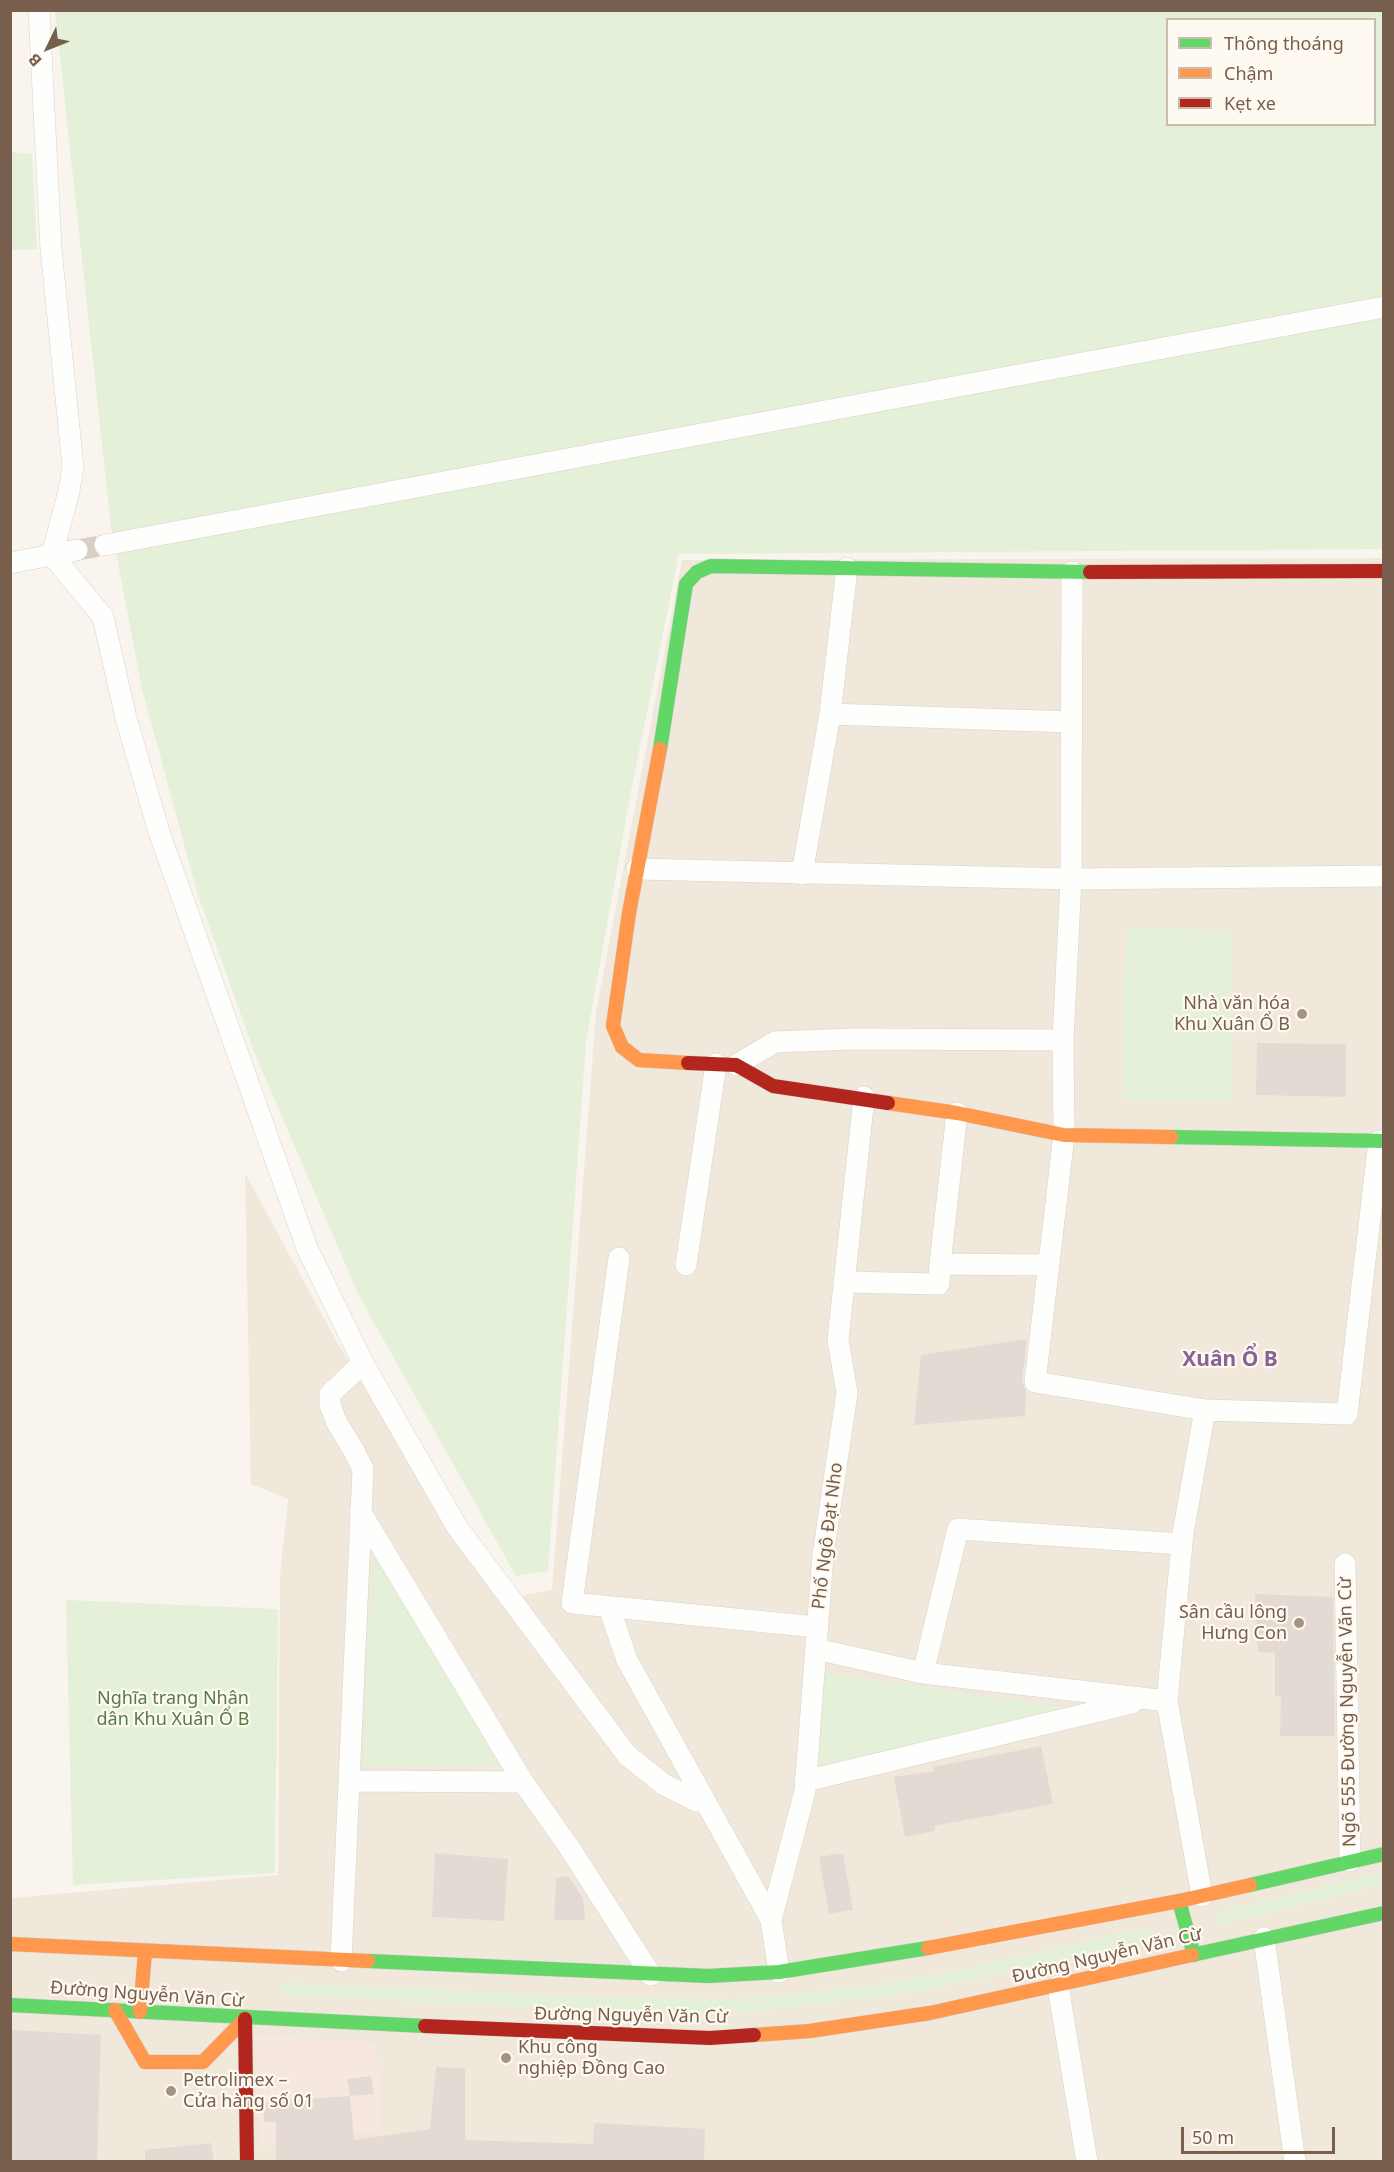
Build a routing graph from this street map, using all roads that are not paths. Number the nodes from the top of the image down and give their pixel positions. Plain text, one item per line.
1 (39, 10) edge
2 (1383, 307) edge
3 (105, 545) tunnel mouth
4 (77, 550) tunnel mouth
5 (52, 555) junction
6 (10, 562) edge
7 (847, 568) junction
8 (1383, 571) edge
9 (1072, 572) junction
10 (830, 714) junction
11 (1071, 722) junction
12 (637, 869) junction
13 (802, 874) junction
14 (1383, 876) edge
15 (1071, 879) junction
16 (1063, 1040) junction
17 (726, 1064) junction
18 (864, 1097) junction
19 (957, 1113) junction
20 (1064, 1135) junction
21 (1381, 1141) edge
22 (1376, 1239) edge
23 (619, 1258) dead end
24 (940, 1263) junction
25 (686, 1265) dead end
26 (1049, 1265) junction
27 (844, 1282) junction
28 (363, 1364) junction
29 (1205, 1410) junction
30 (360, 1510) junction
31 (1182, 1545) junction
32 (1345, 1564) dead end
33 (609, 1607) junction
34 (817, 1627) junction
35 (816, 1649) junction
36 (922, 1672) junction
37 (1144, 1701) junction
38 (1167, 1701) junction
39 (351, 1781) junction
40 (805, 1781) junction
41 (523, 1782) junction
42 (705, 1801) junction
43 (1383, 1854) edge
44 (1350, 1861) junction
45 (1202, 1896) junction
46 (1179, 1901) junction
47 (1383, 1913) edge
48 (771, 1920) junction
49 (1264, 1938) junction
50 (10, 1944) edge
51 (145, 1952) junction
52 (1194, 1956) junction
53 (341, 1961) junction
54 (779, 1972) junction
55 (651, 1975) junction
56 (1058, 1986) junction
57 (10, 2005) edge
58 (115, 2010) junction
59 (140, 2012) junction
60 (246, 2019) junction
61 (247, 2162) edge
62 (1088, 2162) edge
63 (1295, 2162) edge

1 - 5 street
2 - 3 street
4 - 5 street
5 - 6 street
5 - 28 street
7 - 9 main road
7 - 10 street
7 - 12 main road
8 - 9 main road
9 - 11 street
10 - 11 street
10 - 13 street
11 - 15 street
12 - 13 street
12 - 17 main road
13 - 15 street
14 - 15 street
15 - 16 street
16 - 17 street
16 - 20 street
17 - 18 main road
17 - 25 street
18 - 19 main road
18 - 27 street, Phố Ngô Đạt Nho
19 - 20 main road
19 - 24 street
20 - 21 main road
20 - 26 street
21 - 22 street
22 - 29 street
23 - 33 street
24 - 26 street
24 - 27 street
26 - 29 street
27 - 34 street, Phố Ngô Đạt Nho
28 - 30 street
28 - 42 street
29 - 31 street
30 - 39 street
30 - 41 street
31 - 36 street
31 - 38 street
32 - 44 street, Ngõ 555 Đường Nguyễn Văn Cừ
33 - 34 street
33 - 42 street
34 - 35 street, Phố Ngô Đạt Nho
35 - 36 street
35 - 40 street, Phố Ngô Đạt Nho
36 - 37 street
37 - 38 street
37 - 40 street
38 - 45 street
39 - 41 street
39 - 53 street
40 - 48 street, Phố Ngô Đạt Nho
41 - 55 street
42 - 48 street
43 - 44 main road, Đường Nguyễn Văn Cừ
44 - 45 main road, Đường Nguyễn Văn Cừ
45 - 46 main road, Đường Nguyễn Văn Cừ
46 - 52 main road
46 - 54 main road, Đường Nguyễn Văn Cừ
47 - 49 main road, Đường Nguyễn Văn Cừ
48 - 54 street, Phố Ngô Đạt Nho
49 - 52 main road, Đường Nguyễn Văn Cừ
49 - 63 street
50 - 51 main road, Đường Nguyễn Văn Cừ
51 - 53 main road, Đường Nguyễn Văn Cừ
51 - 59 main road
52 - 56 main road, Đường Nguyễn Văn Cừ
53 - 55 main road, Đường Nguyễn Văn Cừ
54 - 55 main road, Đường Nguyễn Văn Cừ
56 - 60 main road, Đường Nguyễn Văn Cừ
56 - 62 street
57 - 58 main road, Đường Nguyễn Văn Cừ
58 - 59 main road, Đường Nguyễn Văn Cừ
58 - 60 main road
59 - 60 main road, Đường Nguyễn Văn Cừ
60 - 61 main road

